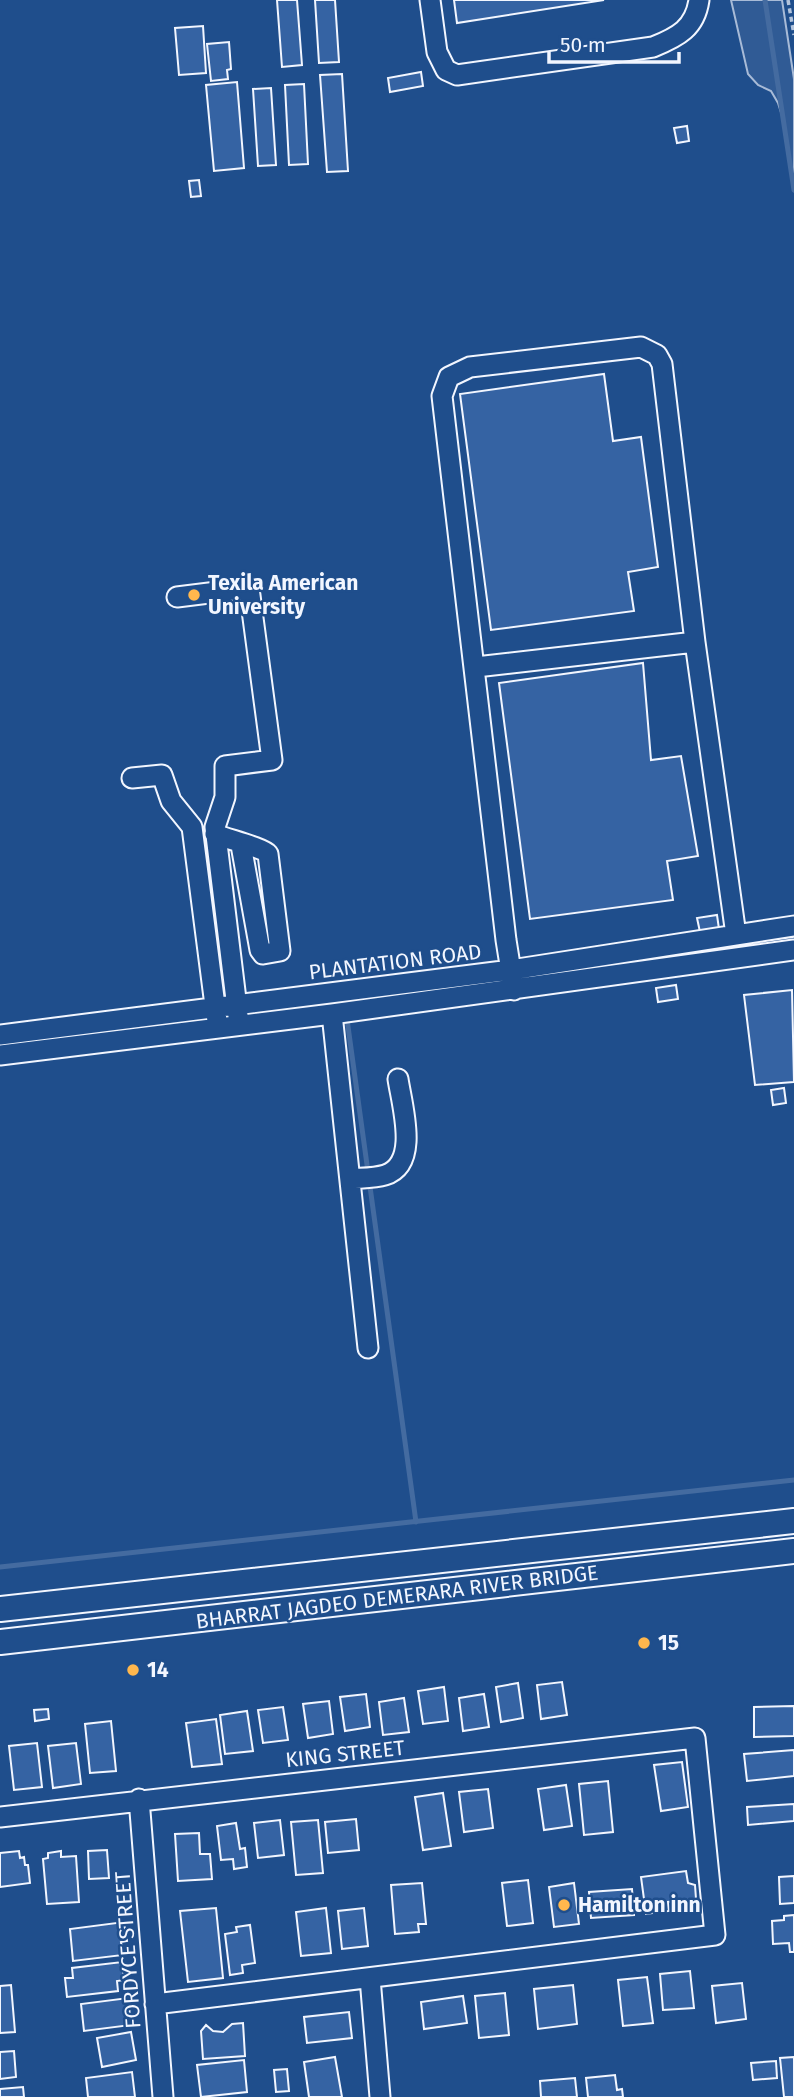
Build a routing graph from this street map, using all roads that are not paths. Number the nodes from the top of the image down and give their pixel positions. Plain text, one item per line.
1 (430, 0) edge
2 (699, 0) edge
3 (177, 597) dead end
4 (695, 642) junction
5 (476, 667) junction
6 (132, 778) dead end
7 (192, 827) junction
8 (215, 830) junction
9 (241, 845) junction
10 (794, 926) edge
11 (736, 935) junction
12 (794, 950) edge
13 (513, 980) junction
14 (332, 1014) junction
15 (237, 1015) junction
16 (217, 1017) junction
17 (0, 1035) edge
18 (0, 1055) edge
19 (398, 1079) dead end
20 (351, 1179) junction
21 (368, 1348) dead end
22 (794, 1521) edge
23 (794, 1551) edge
24 (0, 1609) edge
25 (0, 1642) edge
26 (139, 1800) junction
27 (0, 1817) edge
28 (370, 1978) junction
29 (155, 2004) junction
30 (163, 2097) edge
31 (380, 2097) edge

1 - 2 street
3 - 8 street
4 - 5 street
4 - 5 street
4 - 11 street
5 - 13 street
6 - 7 street
7 - 8 street
7 - 16 street
8 - 9 street
8 - 15 street
9 - 9 street
10 - 11 street, PLANTATION ROAD
11 - 13 street, PLANTATION ROAD
12 - 13 street, PLANTATION ROAD
13 - 14 street, PLANTATION ROAD
13 - 15 street, PLANTATION ROAD
14 - 15 street, PLANTATION ROAD
14 - 20 street
15 - 16 street, PLANTATION ROAD
16 - 17 street, PLANTATION ROAD
16 - 18 street, PLANTATION ROAD
19 - 20 street
20 - 21 street
22 - 24 main road, BHARRAT JAGDEO DEMERARA RIVER BRIDGE
23 - 25 main road, BHARRAT JAGDEO DEMERARA RIVER BRIDGE
26 - 27 street, KING STREET
26 - 28 street, KING STREET
26 - 29 street, FORDYCE STREET
28 - 29 street
28 - 31 street
29 - 30 street, FORDYCE STREET

